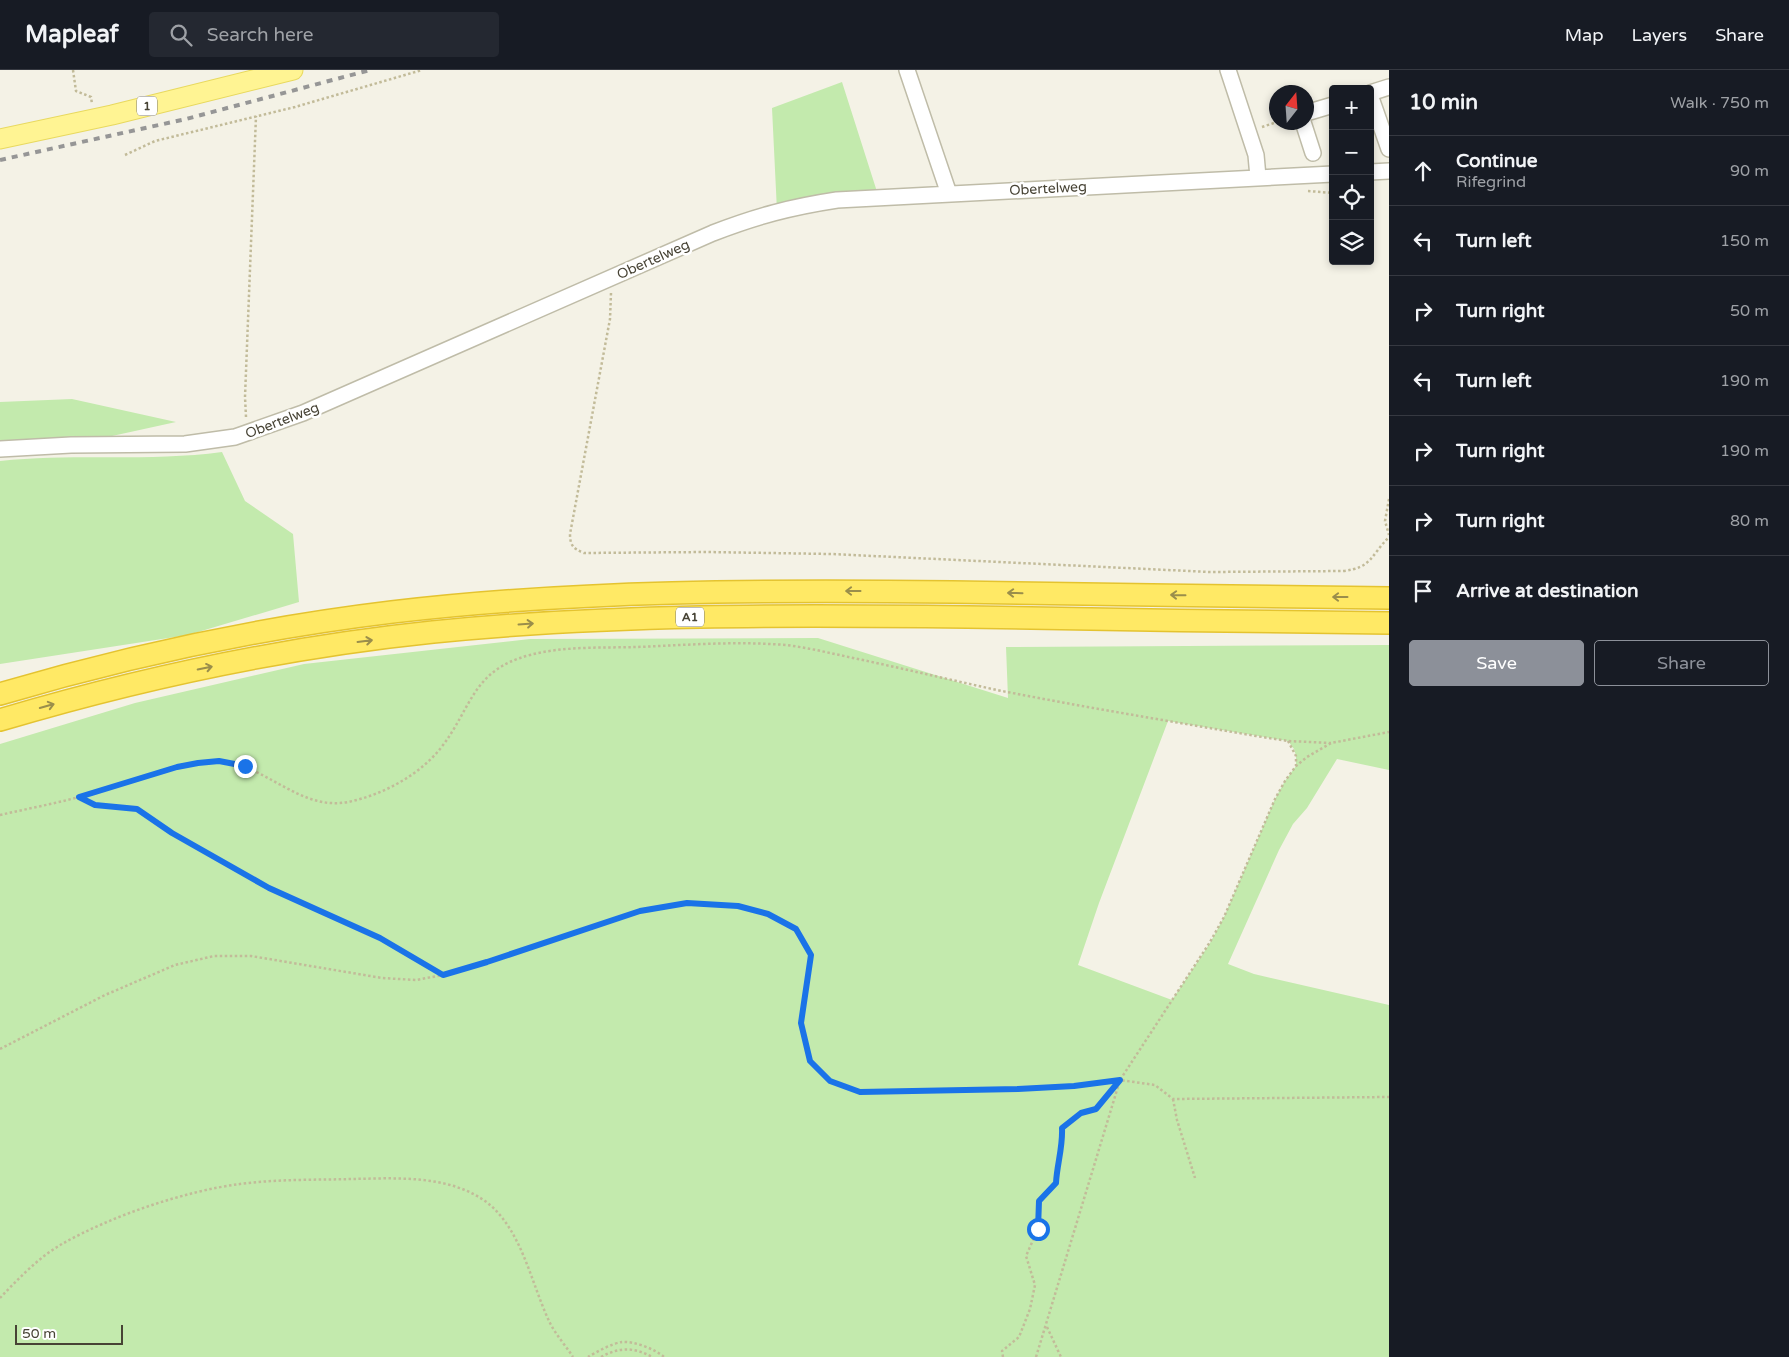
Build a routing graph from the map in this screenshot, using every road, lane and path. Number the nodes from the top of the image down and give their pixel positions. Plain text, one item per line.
1 (73, 70) edge
2 (292, 70) edge
3 (422, 70) edge
4 (907, 70) edge
5 (1228, 70) edge
6 (1389, 87) edge
7 (1374, 93) edge
8 (1329, 106) edge
9 (1374, 106) edge
10 (1314, 111) edge
11 (256, 116) junction
12 (95, 119) junction
13 (1306, 130) edge
14 (0, 138) edge
15 (1389, 149) edge
16 (1313, 153) dead end
17 (125, 155) dead end
18 (1389, 171) edge
19 (1374, 172) edge
20 (1329, 174) edge
21 (1258, 177) junction
22 (1305, 191) dead end
23 (1329, 192) edge
24 (949, 194) junction
25 (603, 294) dead end
26 (249, 433) junction
27 (0, 449) edge
28 (1389, 499) edge
29 (1389, 536) edge
30 (1389, 598) edge
31 (1389, 623) edge
32 (0, 694) edge
33 (0, 720) edge
34 (1389, 732) edge
35 (1288, 741) junction
36 (1331, 743) junction
37 (1296, 766) junction
38 (79, 797) junction
39 (0, 815) edge
40 (443, 975) junction
41 (0, 1049) edge
42 (1120, 1080) junction
43 (1389, 1097) edge
44 (1173, 1099) junction
45 (1195, 1178) dead end
46 (0, 1298) edge
47 (1046, 1326) junction
48 (573, 1357) edge
49 (588, 1357) edge
50 (601, 1357) edge
51 (652, 1357) edge
52 (664, 1357) edge
53 (1003, 1357) edge
54 (1036, 1357) edge
55 (1061, 1357) edge

1 - 12 path
2 - 12 main road, 1
3 - 11 path
4 - 24 street
5 - 21 street
6 - 7 street
8 - 10 street
9 - 15 street
11 - 17 path
11 - 26 path
12 - 14 main road, 1
13 - 16 street
18 - 19 street
20 - 21 street, Obertelweg
21 - 24 street, Obertelweg
22 - 23 path
24 - 26 street, Obertelweg
25 - 29 path
26 - 27 street, Obertelweg
28 - 29 path
30 -> 32 highway, A1
33 -> 31 highway, A1
34 - 36 path
35 - 36 path
35 - 37 path
35 - 38 path
36 - 37 path
37 - 42 path
38 - 39 path
38 - 40 path
40 - 41 path
40 - 42 path
42 - 44 path
42 - 47 path
42 - 53 path
43 - 44 path
44 - 45 path
46 - 48 path
47 - 54 path
47 - 55 path
49 - 52 path
50 - 51 path

